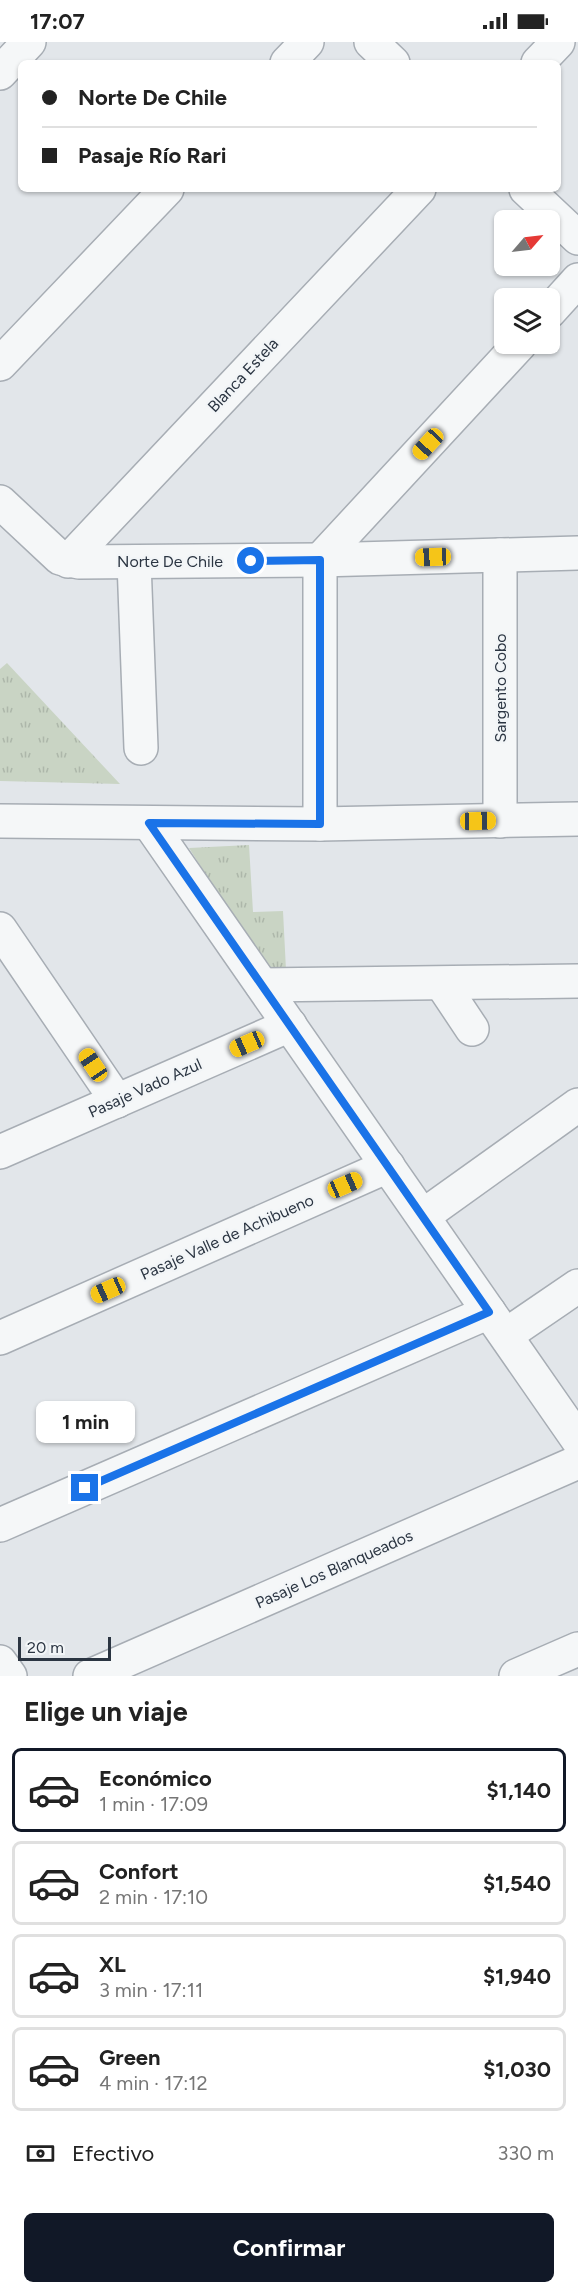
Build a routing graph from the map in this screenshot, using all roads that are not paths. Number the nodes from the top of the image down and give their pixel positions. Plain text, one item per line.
1 (29, 42) edge
2 (307, 42) edge
3 (370, 42) edge
4 (558, 42) edge
5 (290, 60) edge
6 (390, 60) edge
7 (541, 60) edge
8 (0, 73) edge
9 (164, 192) edge
10 (416, 192) edge
11 (529, 192) edge
12 (578, 238) edge
13 (578, 280) edge
14 (560, 300) edge
15 (511, 354) edge
16 (0, 364) edge
17 (0, 502) edge
18 (576, 551) edge
19 (500, 555) junction
20 (320, 560) junction
21 (68, 561) junction
22 (134, 562) junction
23 (141, 748) dead end
24 (578, 819) edge
25 (500, 820) junction
26 (0, 821) edge
27 (149, 823) junction
28 (320, 824) junction
29 (0, 929) edge
30 (10, 963) edge
31 (578, 981) edge
32 (442, 984) junction
33 (262, 985) junction
34 (290, 1025) junction
35 (472, 1029) dead end
36 (117, 1101) junction
37 (578, 1105) edge
38 (0, 1152) edge
39 (388, 1166) junction
40 (423, 1216) junction
41 (578, 1286) edge
42 (498, 1324) junction
43 (0, 1338) edge
44 (578, 1440) edge
45 (578, 1462) edge
46 (0, 1525) edge
47 (578, 1649) edge
48 (0, 1662) edge
49 (10, 1676) edge
50 (90, 1676) edge
51 (516, 1676) edge

1 - 8 street
2 - 5 street
3 - 6 street
4 - 7 street
9 - 16 street
10 - 21 street, Blanca Estela
11 - 12 street
13 - 14 street
15 - 20 street
17 - 21 street
18 - 19 street, Norte De Chile
19 - 20 street, Norte De Chile
19 - 25 street, Sargento Cobo
20 - 22 street, Norte De Chile
20 - 28 street
21 - 22 street, Norte De Chile
22 - 23 street
24 - 25 street
25 - 28 street
26 - 27 street
27 - 28 street
27 - 33 street
29 - 30 street
30 - 36 street
31 - 32 street
32 - 33 street
32 - 35 street
33 - 34 street
34 - 36 street, Pasaje Vado Azul
34 - 39 street
36 - 38 street, Pasaje Vado Azul
37 - 40 street
39 - 40 street
39 - 43 street, Pasaje Valle de Achibueno
40 - 42 street
41 - 42 street
42 - 44 street
42 - 46 street
45 - 50 street, Pasaje Los Blanqueados
47 - 51 street
48 - 49 street

